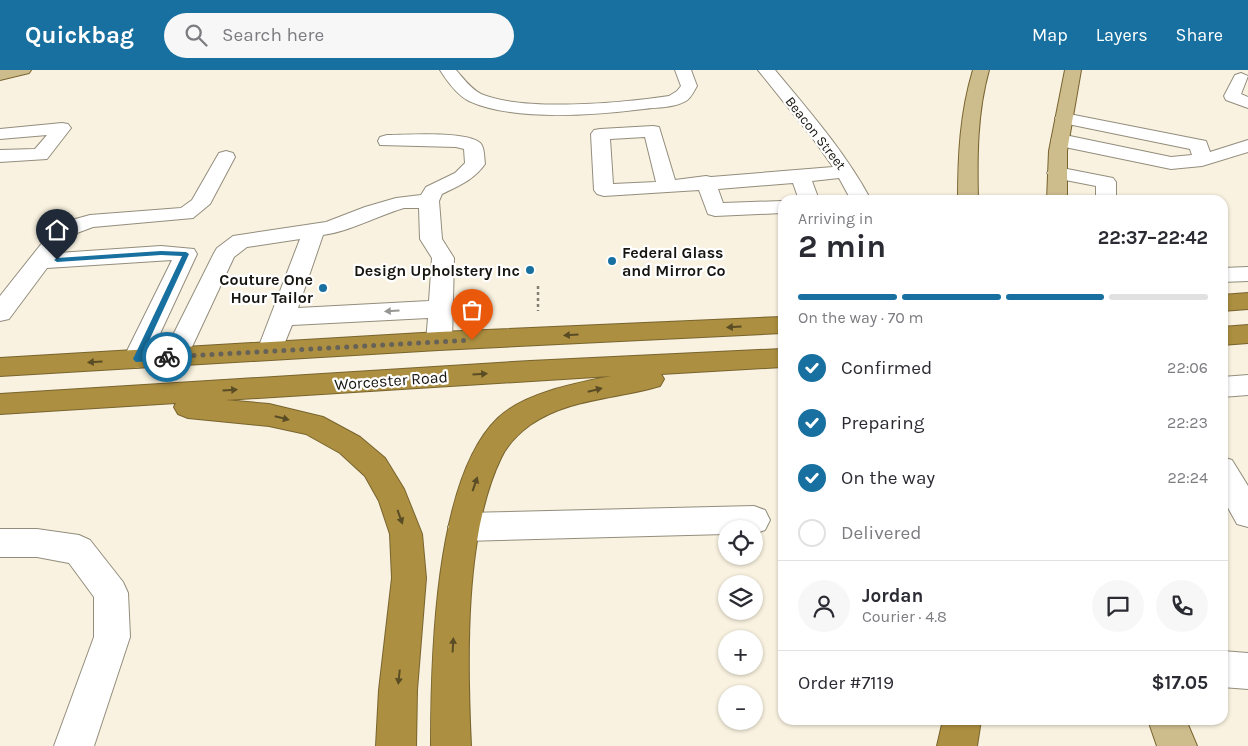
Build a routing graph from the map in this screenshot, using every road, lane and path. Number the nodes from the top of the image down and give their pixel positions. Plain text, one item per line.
1 (23, 70) edge
2 (448, 70) edge
3 (683, 70) edge
4 (766, 70) edge
5 (977, 71) edge
6 (1072, 71) edge
7 (0, 75) edge
8 (1239, 77) edge
9 (1248, 103) edge
10 (1064, 118) junction
11 (0, 134) edge
12 (1060, 140) junction
13 (387, 141) dead end
14 (1248, 146) edge
15 (0, 156) edge
16 (226, 157) dead end
17 (1202, 160) junction
18 (846, 172) junction
19 (801, 176) junction
20 (706, 182) junction
21 (1056, 185) edge
22 (667, 187) dead end
23 (807, 195) edge
24 (858, 195) edge
25 (968, 195) edge
26 (1106, 195) edge
27 (429, 201) junction
28 (778, 207) edge
29 (314, 230) junction
30 (40, 261) junction
31 (1248, 274) edge
32 (1228, 276) edge
33 (538, 286) dead end
34 (1248, 301) edge
35 (1228, 303) edge
36 (538, 305) dead end
37 (441, 309) junction
38 (0, 313) edge
39 (283, 317) junction
40 (778, 325) edge
41 (1248, 334) edge
42 (1228, 336) edge
43 (439, 341) junction
44 (270, 351) junction
45 (175, 357) junction
46 (136, 359) junction
47 (771, 359) edge
48 (0, 367) edge
49 (1248, 385) edge
50 (1228, 387) edge
51 (42, 401) junction
52 (0, 404) edge
53 (1228, 479) edge
54 (1248, 514) edge
55 (718, 521) edge
56 (464, 527) junction
57 (0, 543) edge
58 (1228, 669) edge
59 (1248, 671) edge
60 (961, 725) edge
61 (974, 725) edge
62 (1169, 725) edge
63 (74, 746) edge
64 (396, 746) edge
65 (451, 746) edge
66 (956, 746) edge
67 (975, 746) edge
68 (1176, 746) edge

1 - 7 main road
2 - 3 street
4 - 18 street, Beacon Street
5 - 25 main road
6 - 10 main road
8 - 9 street
10 - 12 main road
10 - 17 street
11 - 15 street
12 - 17 street
12 - 21 main road
13 - 27 street
14 - 17 street
16 - 30 street
18 - 19 street
18 - 24 street, Beacon Street
19 - 20 street
19 - 23 street
20 - 22 street
20 - 28 street
21 - 26 street
27 - 29 street
27 - 37 street
29 - 39 street
29 - 45 street
30 - 38 street
30 - 46 street
31 - 32 street
33 - 36 path
34 - 35 highway
37 -> 39 street
37 - 43 street
39 - 44 street
40 -> 43 highway
41 - 42 highway
43 - 44 highway
44 - 45 highway
45 - 46 highway
46 -> 48 highway
51 -> 47 highway, Worcester Road
56 -> 47 highway
49 - 50 street
51 - 52 highway, Worcester Road
51 -> 64 highway
53 - 54 street
55 - 56 street
65 -> 56 highway
57 - 63 street
58 - 59 street
60 - 66 highway
61 - 67 main road
62 - 68 main road

